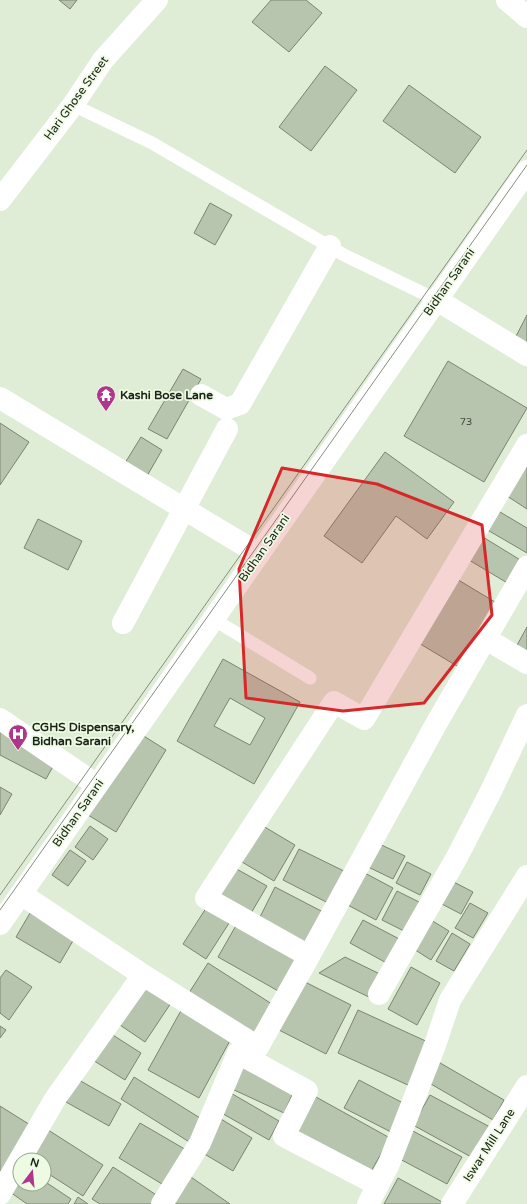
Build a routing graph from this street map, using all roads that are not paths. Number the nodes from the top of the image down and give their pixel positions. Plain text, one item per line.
1 (157, 0) edge
2 (507, 0) edge
3 (527, 17) edge
4 (73, 105) junction
5 (527, 171) edge
6 (0, 200) edge
7 (330, 246) junction
8 (437, 300) junction
9 (527, 355) edge
10 (201, 395) dead end
11 (0, 398) edge
12 (227, 429) dead end
13 (527, 446) edge
14 (184, 509) junction
15 (259, 554) junction
16 (527, 567) edge
17 (213, 619) junction
18 (123, 623) dead end
19 (486, 639) junction
20 (527, 663) edge
21 (310, 678) dead end
22 (527, 715) edge
23 (0, 720) edge
24 (97, 785) junction
25 (527, 876) edge
26 (21, 894) junction
27 (0, 924) edge
28 (309, 956) junction
29 (143, 975) junction
30 (379, 994) dead end
31 (248, 1050) junction
32 (527, 1086) edge
33 (378, 1185) junction
34 (0, 1194) edge
35 (162, 1204) edge
36 (368, 1204) edge
37 (452, 1204) edge

1 - 4 street, Hari Ghose Street
2 - 3 street
4 - 6 street, Hari Ghose Street
4 - 7 lane
5 - 8 street, Bidhan Sarani
7 - 8 lane
7 - 10 street
8 - 9 street
8 - 15 street, Bidhan Sarani
11 - 14 street
12 - 14 street
13 - 28 street
14 - 15 street
14 - 18 street
15 - 17 street, Bidhan Sarani
16 - 19 street
17 - 21 lane
17 - 24 street, Bidhan Sarani
19 - 20 street
19 - 28 street
22 - 30 street
23 - 24 street
24 - 26 street, Bidhan Sarani
25 - 33 street
26 - 27 street, Bidhan Sarani
26 - 29 street
28 - 31 street
29 - 31 street
29 - 34 street
31 - 33 street
31 - 35 street
32 - 37 street, Iswar Mill Lane
33 - 36 street

